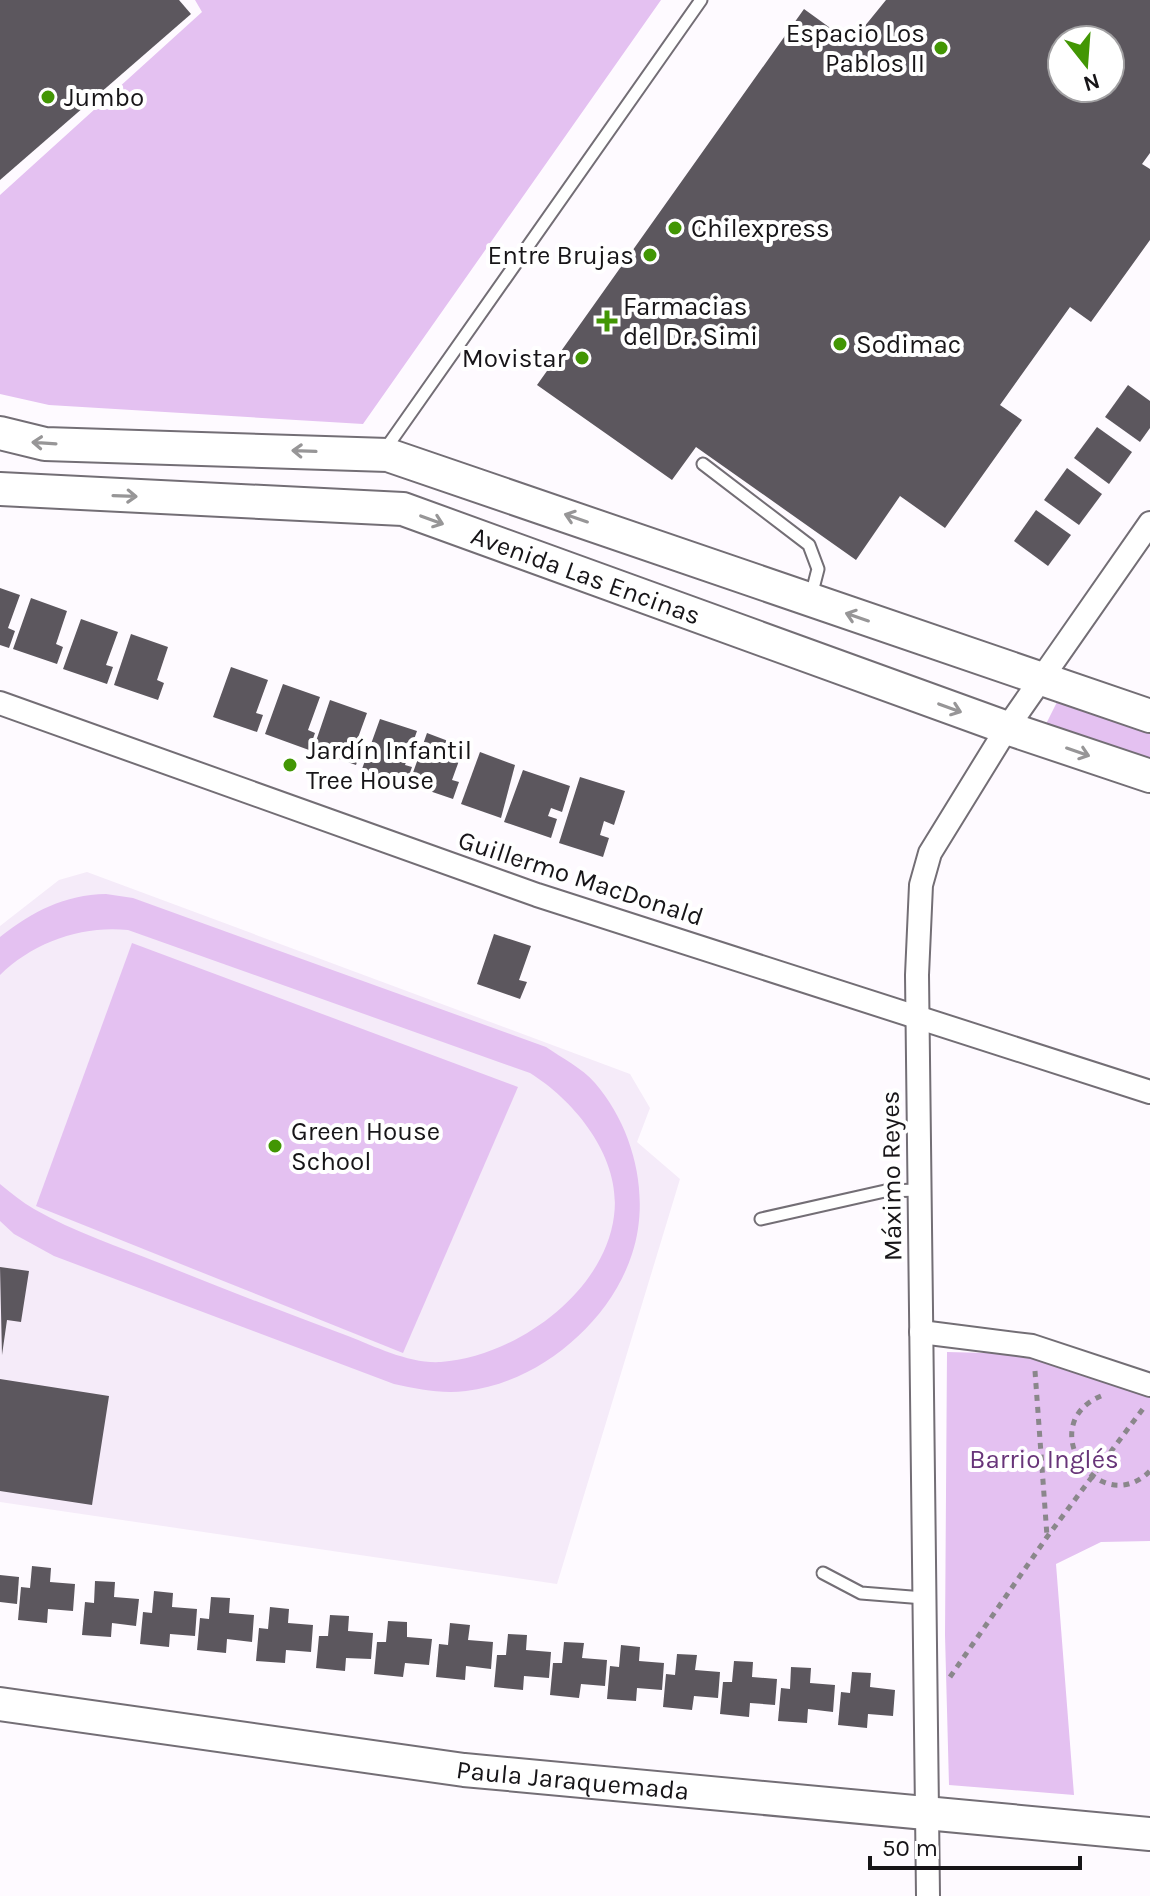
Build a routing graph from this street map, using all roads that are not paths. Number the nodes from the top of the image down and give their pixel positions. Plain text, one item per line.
1 (701, 0) edge
2 (0, 433) edge
3 (382, 455) junction
4 (703, 464) dead end
5 (0, 489) edge
6 (356, 504) junction
7 (1150, 523) edge
8 (809, 600) junction
9 (761, 637) junction
10 (1041, 680) junction
11 (0, 703) edge
12 (1150, 716) edge
13 (1007, 728) junction
14 (1150, 776) edge
15 (917, 1017) junction
16 (1150, 1092) edge
17 (919, 1190) junction
18 (761, 1219) dead end
19 (921, 1332) junction
20 (1147, 1398) edge
21 (823, 1573) dead end
22 (924, 1598) junction
23 (0, 1704) edge
24 (927, 1815) junction
25 (1150, 1834) edge
26 (928, 1896) edge

1 - 3 lane
3 -> 2 street, Avenida Las Encinas
3 - 6 street
8 -> 3 street, Avenida Las Encinas
4 - 8 lane
5 -> 6 street, Avenida Las Encinas
6 -> 9 street, Avenida Las Encinas
7 - 10 street, Máximo Reyes
8 - 9 street
10 -> 8 street, Avenida Las Encinas
9 -> 13 street, Avenida Las Encinas
10 - 12 street, Avenida Las Encinas
10 - 13 street, Máximo Reyes
11 - 15 street, Guillermo MacDonald
13 -> 14 street, Avenida Las Encinas
13 - 15 street, Máximo Reyes
15 - 16 street, Guillermo MacDonald
15 - 17 street, Máximo Reyes
17 - 18 lane
17 - 19 street, Máximo Reyes
19 - 20 street
19 - 22 street, Máximo Reyes
21 - 22 lane
22 - 24 street, Máximo Reyes
23 - 24 street, Paula Jaraquemada
24 - 25 street, Paula Jaraquemada
24 - 26 street, Máximo Reyes

